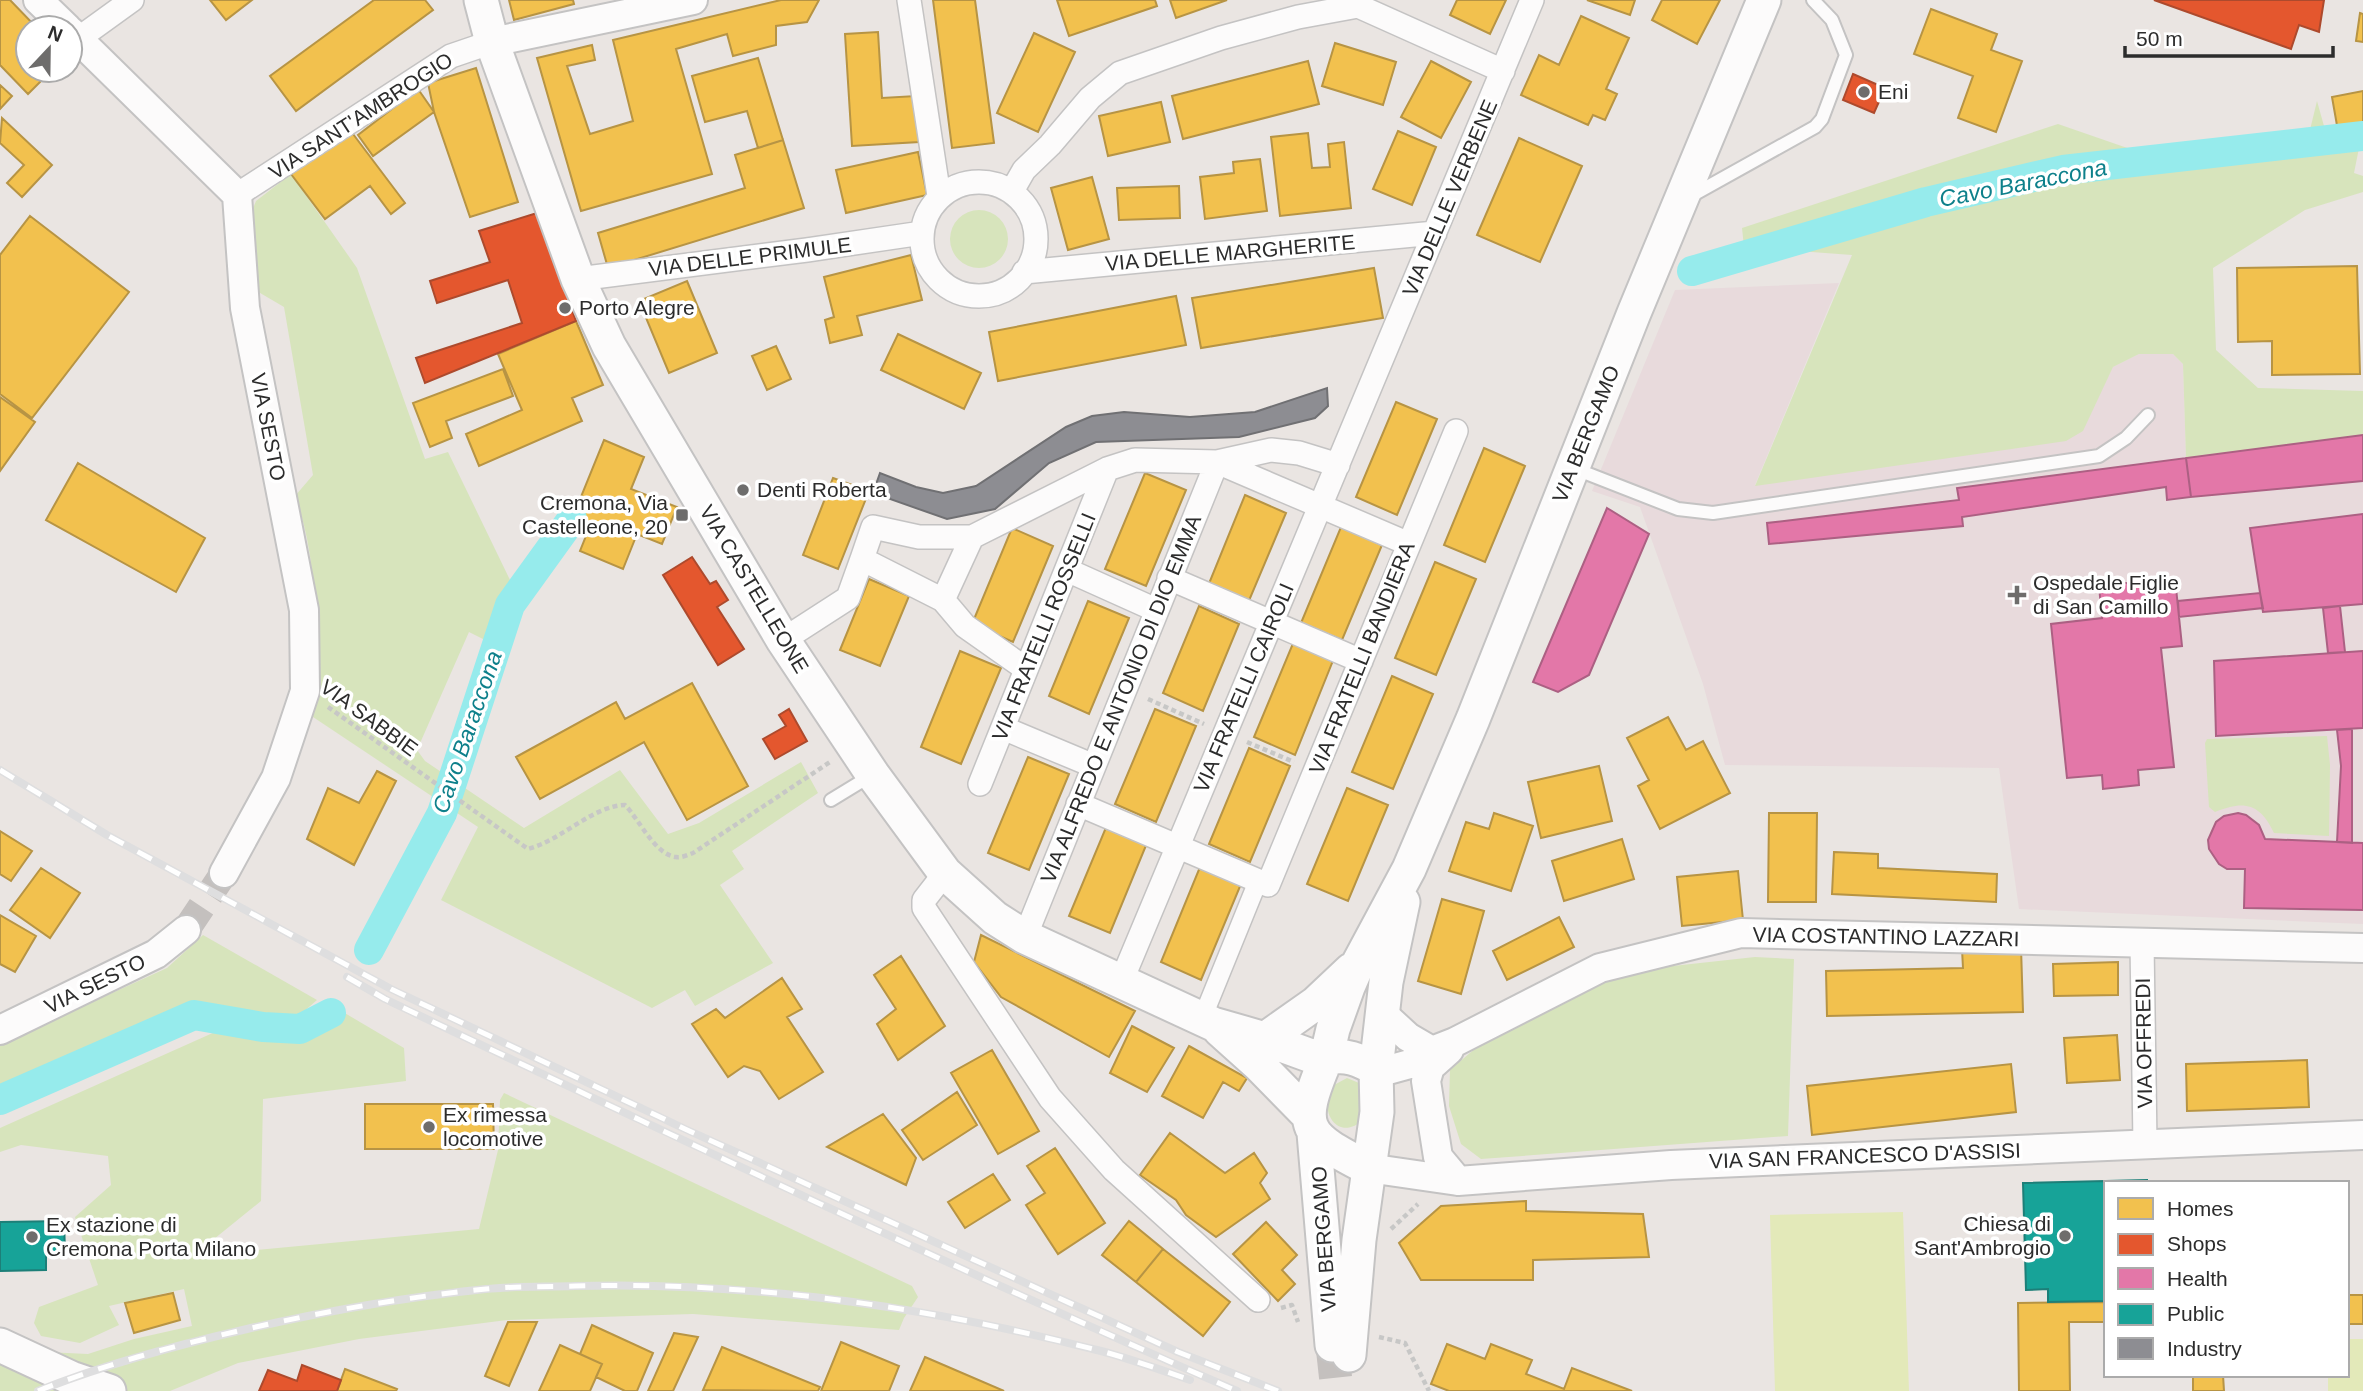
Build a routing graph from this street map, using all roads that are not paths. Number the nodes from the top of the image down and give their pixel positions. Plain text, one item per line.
1 (38, 0) edge
2 (132, 0) edge
3 (481, 0) edge
4 (693, 0) edge
5 (909, 0) edge
6 (1532, 0) edge
7 (1764, 0) edge
8 (1812, 0) edge
9 (1359, 3) edge
10 (53, 14) edge
11 (84, 26) edge
12 (492, 41) junction
13 (84, 44) edge
14 (1503, 71) junction
15 (1012, 191) junction
16 (237, 195) junction
17 (939, 196) junction
18 (1680, 202) junction
19 (922, 233) junction
20 (1435, 233) junction
21 (1024, 272) junction
22 (578, 279) junction
23 (1367, 395) joint
24 (2148, 415) dead end
25 (1455, 431) dead end
26 (1217, 462) junction
27 (1338, 466) junction
28 (1572, 468) junction
29 (1107, 469) junction
30 (1320, 506) junction
31 (972, 537) junction
32 (1409, 544) junction
33 (862, 559) junction
34 (1067, 570) junction
35 (1169, 578) junction
36 (943, 600) junction
37 (1156, 610) junction
38 (1272, 622) junction
39 (783, 640) junction
40 (1361, 661) junction
41 (1026, 669) junction
42 (1003, 728) junction
43 (1094, 766) junction
44 (873, 775) junction
45 (980, 784) dead end
46 (831, 800) dead end
47 (1078, 804) junction
48 (1178, 846) junction
49 (1409, 869) junction
50 (224, 873) tunnel mouth
51 (945, 873) junction
52 (1263, 883) junction
53 (186, 930) tunnel mouth
54 (1025, 937) junction
55 (2142, 943) junction
56 (2363, 948) edge
57 (1358, 964) junction
58 (1121, 982) junction
59 (1383, 1014) junction
60 (1207, 1021) junction
61 (0, 1030) edge
62 (1265, 1038) junction
63 (1444, 1047) junction
64 (1326, 1060) junction
65 (1377, 1071) junction
66 (1313, 1129) junction
67 (1374, 1130) junction
68 (2363, 1135) edge
69 (2145, 1144) junction
70 (1368, 1168) junction
71 (1458, 1181) junction
72 (1264, 1305) road end
73 (0, 1345) edge
74 (109, 1391) edge

1 - 10 street
2 - 11 street
3 - 12 main road, VIA CASTELLEONE
4 - 12 street, VIA SANT'AMBROGIO
5 - 17 street
6 - 14 street, VIA DELLE VERBENE
7 - 18 main road, VIA BERGAMO
8 - 18 lane
9 - 14 street
9 - 15 street
12 - 16 street, VIA SANT'AMBROGIO
12 - 22 main road, VIA CASTELLEONE
13 - 16 street
14 - 20 street, VIA DELLE VERBENE
15 - 17 street
15 - 21 street
16 - 50 street, VIA SESTO
17 - 19 street
18 - 28 main road, VIA BERGAMO
19 - 21 street
19 - 22 street, VIA DELLE PRIMULE
20 - 21 street, VIA DELLE MARGHERITE
20 - 23 street, VIA DELLE VERBENE
22 - 39 main road, VIA CASTELLEONE
23 - 27 street, VIA FRATELLI CAIROLI
24 - 28 lane
25 - 32 street, VIA FRATELLI BANDIERA
26 - 27 street
26 - 29 street
26 - 30 street
26 - 35 street, VIA ALFREDO E ANTONIO DI DIO EMMA
27 - 30 street, VIA FRATELLI CAIROLI
28 - 49 main road, VIA BERGAMO
29 - 31 street
29 - 34 street, VIA FRATELLI ROSSELLI
30 - 32 street
30 - 38 street, VIA FRATELLI CAIROLI
31 - 33 street
31 - 36 street
32 - 40 street, VIA FRATELLI BANDIERA
33 - 36 street
33 - 39 street
34 - 37 street
34 - 41 street, VIA FRATELLI ROSSELLI
35 - 37 street, VIA ALFREDO E ANTONIO DI DIO EMMA
35 - 38 street
36 - 41 street
37 - 43 street, VIA ALFREDO E ANTONIO DI DIO EMMA
38 - 40 street
38 - 48 street, VIA FRATELLI CAIROLI
39 - 44 main road, VIA CASTELLEONE
40 - 52 street, VIA FRATELLI BANDIERA
41 - 42 street, VIA FRATELLI ROSSELLI
42 - 43 street
42 - 45 street, VIA FRATELLI ROSSELLI
43 - 47 street, VIA ALFREDO E ANTONIO DI DIO EMMA
44 - 46 lane
44 - 51 main road, VIA CASTELLEONE
47 - 48 street
47 - 54 street, VIA ALFREDO E ANTONIO DI DIO EMMA
48 - 52 street
48 - 58 street, VIA FRATELLI CAIROLI
49 - 57 main road, VIA BERGAMO
49 - 59 main road, VIA BERGAMO
51 - 54 main road, VIA CASTELLEONE
51 - 72 street
52 - 60 street
53 - 61 street, VIA SESTO
54 - 58 main road, VIA CASTELLEONE
55 - 56 street, VIA COSTANTINO LAZZARI
55 - 63 street, VIA COSTANTINO LAZZARI
55 - 69 street, VIA OFFREDI
57 - 62 main road, VIA BERGAMO
57 - 64 main road, VIA BERGAMO
58 - 60 main road, VIA CASTELLEONE
59 - 63 street
59 - 65 main road, VIA BERGAMO
60 - 62 main road, VIA CASTELLEONE
60 - 66 main road, VIA CASTELLEONE
62 - 64 main road, VIA CASTELLEONE
63 - 65 street, VIA COSTANTINO LAZZARI
63 - 71 street
64 - 65 main road
64 - 66 main road
65 - 67 main road
66 - 67 main road
66 - 70 main road, VIA CASTELLEONE
66 - 70 main road, VIA BERGAMO
67 - 70 main road, VIA BERGAMO
68 - 69 street, VIA SAN FRANCESCO D'ASSISI
69 - 71 street, VIA SAN FRANCESCO D'ASSISI
70 - 71 street, VIA SAN FRANCESCO D'ASSISI
73 - 74 main road

